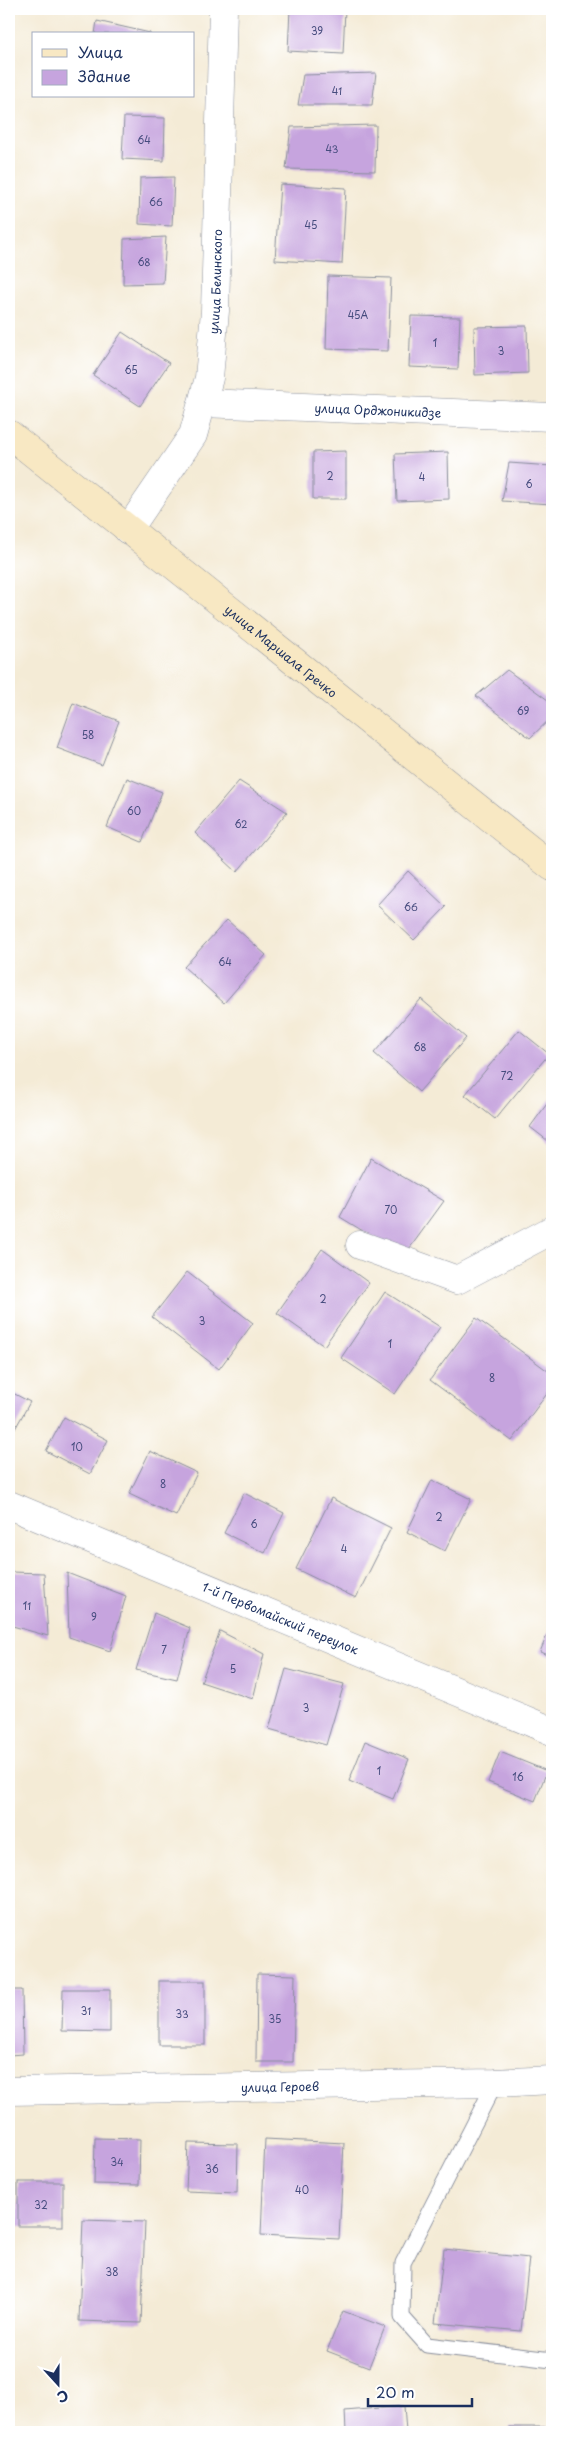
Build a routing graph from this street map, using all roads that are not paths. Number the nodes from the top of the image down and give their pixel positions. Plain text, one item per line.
1 (223, 9) edge
2 (203, 404) junction
3 (552, 417) edge
4 (9, 434) edge
5 (128, 530) junction
6 (552, 867) edge
7 (552, 1230) edge
8 (360, 1245) dead end
9 (9, 1506) edge
10 (552, 1731) edge
11 (552, 2080) edge
12 (495, 2083) junction
13 (9, 2091) edge
14 (552, 2360) edge

1 - 2 street, улица Белинского
2 - 3 street, улица Орджоникидзе
2 - 5 street, улица Белинского
4 - 5 main road, улица Маршала Гречко
5 - 6 main road, улица Маршала Гречко
7 - 8 street
9 - 10 street, 1-й Первомайский переулок
11 - 12 street, улица Героев
12 - 13 street, улица Героев
12 - 14 lane

